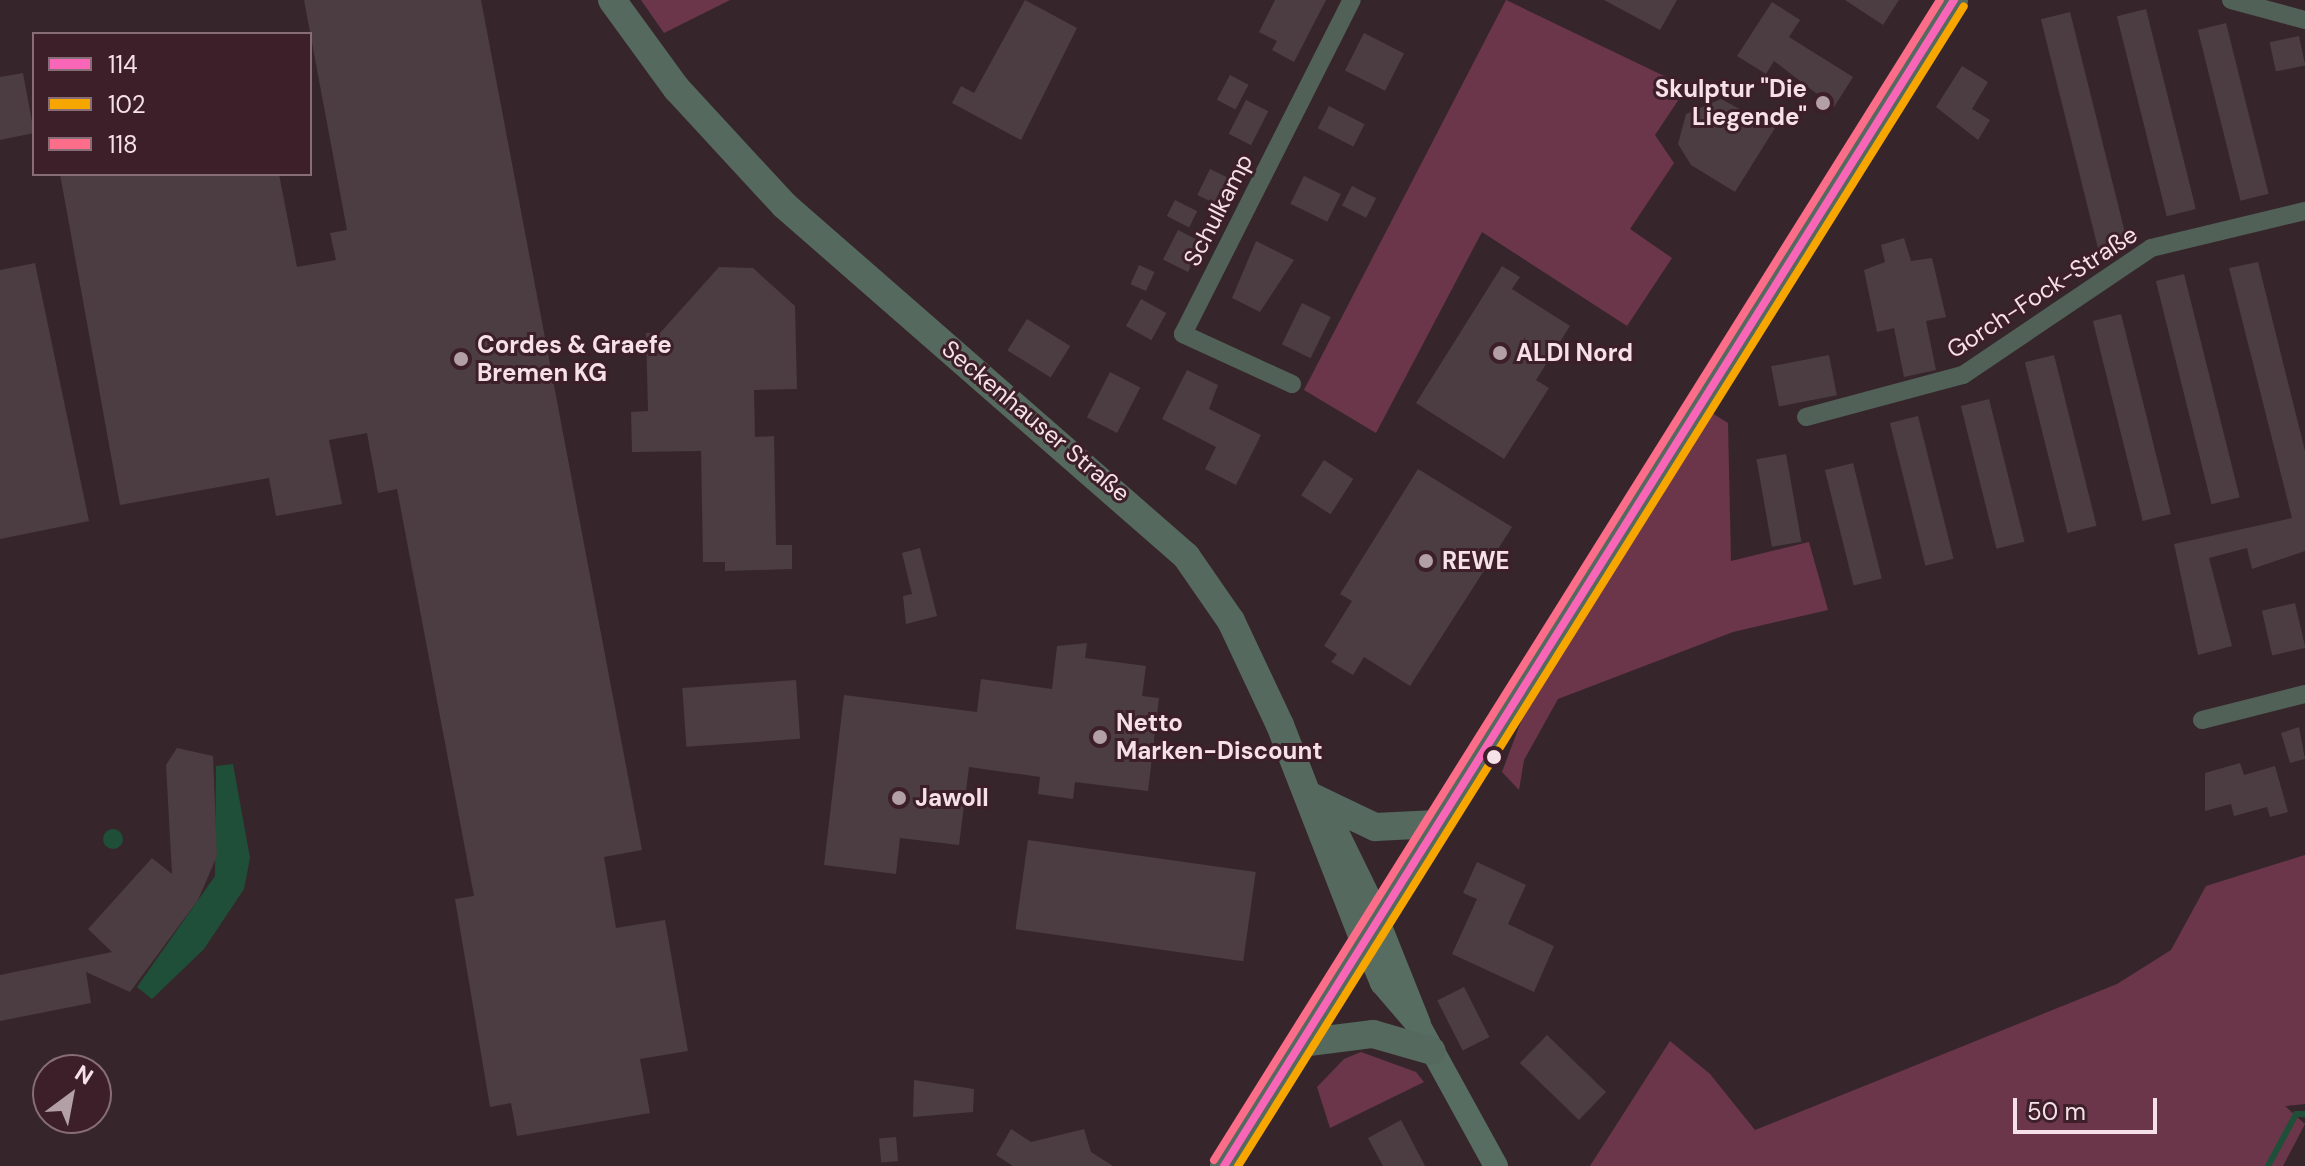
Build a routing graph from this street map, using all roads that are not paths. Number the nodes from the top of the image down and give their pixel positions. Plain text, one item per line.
1 (612, 0) edge
2 (1352, 0) edge
3 (1954, 0) edge
4 (2231, 0) edge
5 (2305, 20) edge
6 (2305, 211) edge
7 (1292, 384) dead end
8 (1806, 417) dead end
9 (2305, 694) edge
10 (2202, 720) dead end
11 (1315, 804) junction
12 (1437, 824) junction
13 (1370, 930) junction
14 (1425, 1039) junction
15 (1301, 1043) junction
16 (1224, 1166) edge
17 (1496, 1166) edge

1 - 11 main road, Seckenhauser Straße
2 - 7 street, Schulkamp
3 - 12 main road
4 - 5 street
6 - 8 street, Gorch-Fock-Straße
9 - 10 street
11 - 12 main road
11 - 13 main road, Seckenhauser Straße
12 - 13 main road
13 - 14 main road
13 - 15 main road
14 - 15 main road
14 - 17 main road
15 - 16 main road

